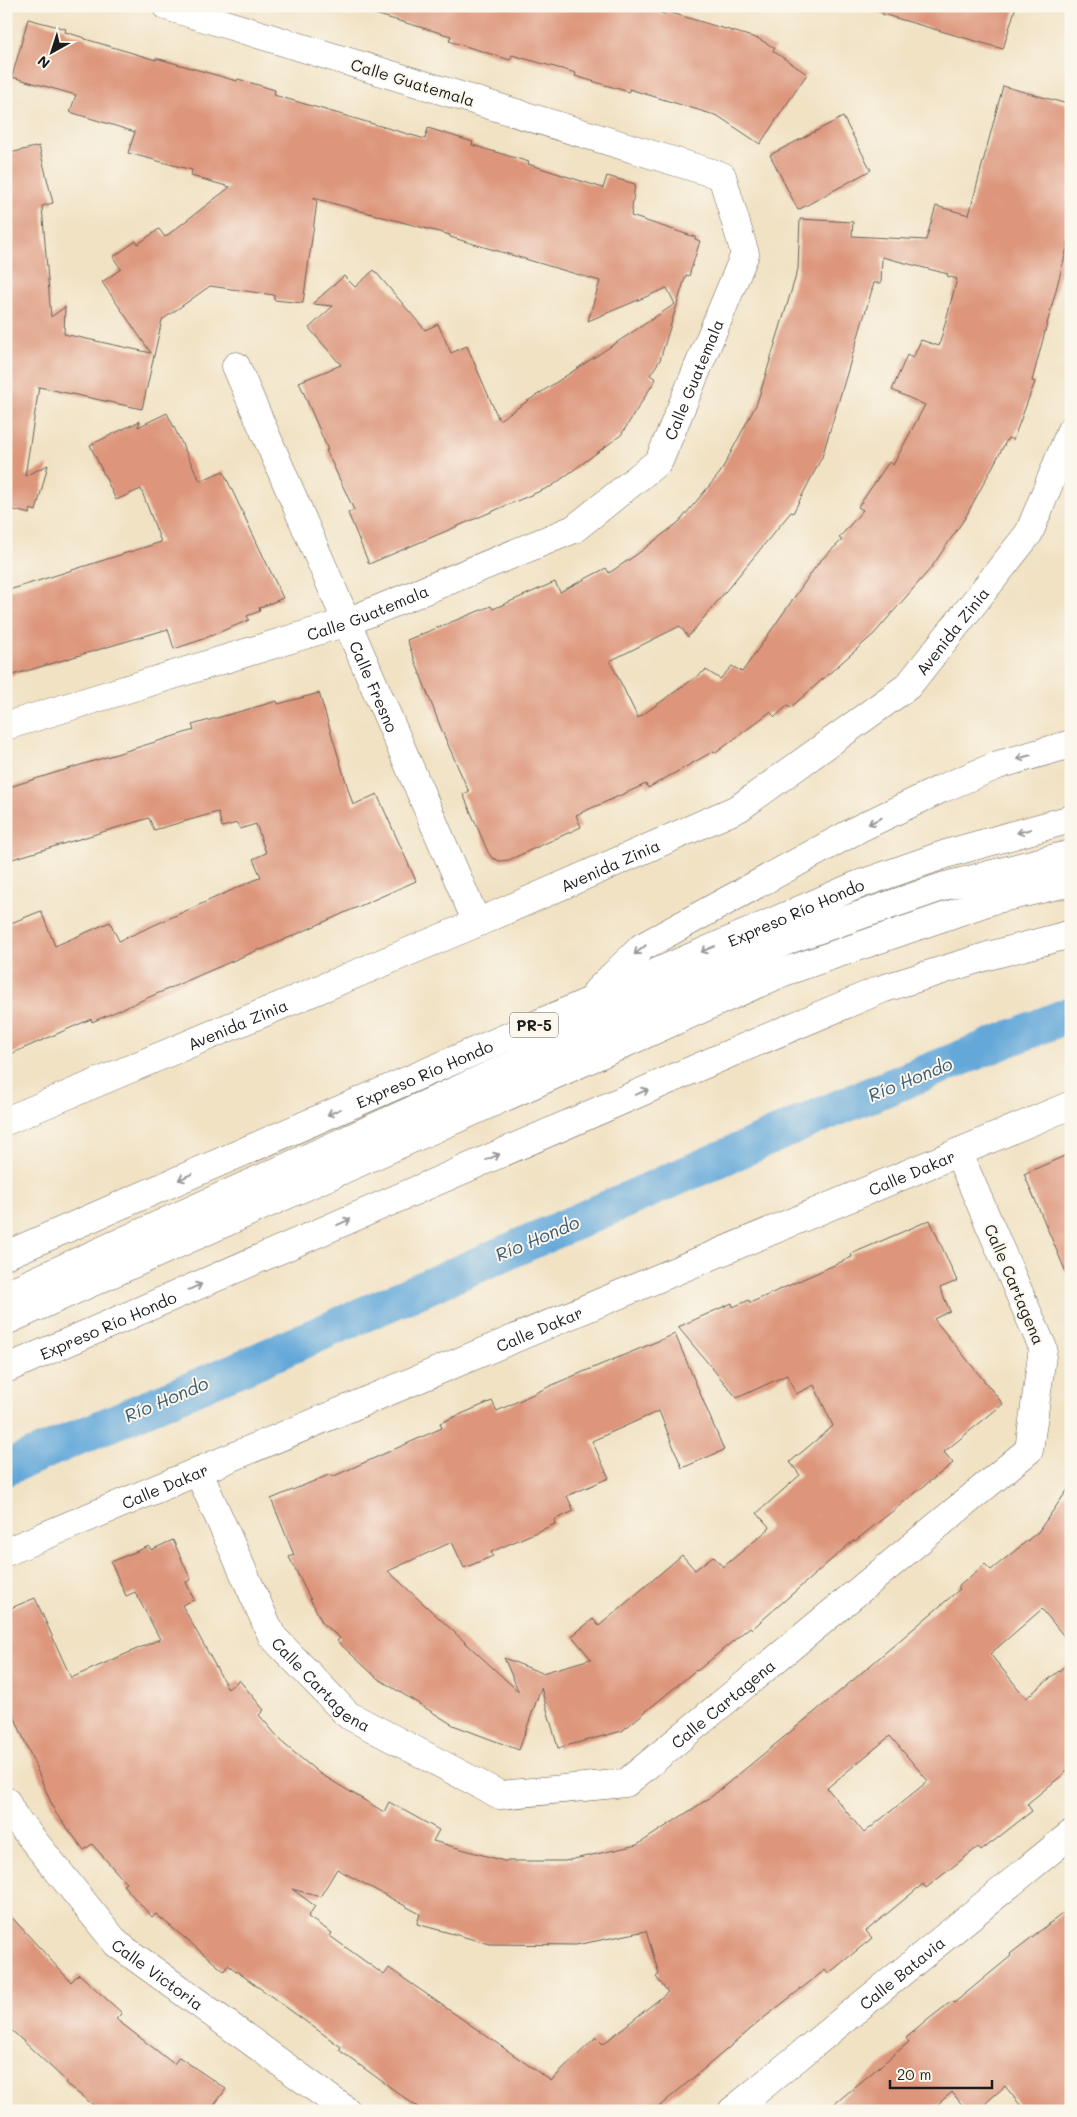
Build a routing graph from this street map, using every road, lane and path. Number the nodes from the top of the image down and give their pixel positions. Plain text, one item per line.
1 (166, 6) edge
2 (236, 366) dead end
3 (1071, 430) edge
4 (347, 622) junction
5 (6, 726) edge
6 (1071, 744) edge
7 (1071, 819) edge
8 (1071, 854) edge
9 (1071, 882) edge
10 (476, 923) junction
11 (1071, 934) edge
12 (584, 1003) junction
13 (1071, 1105) edge
14 (6, 1120) edge
15 (958, 1152) junction
16 (6, 1255) edge
17 (6, 1294) edge
18 (6, 1321) edge
19 (6, 1369) edge
20 (198, 1471) junction
21 (6, 1552) edge
22 (6, 1801) edge
23 (1071, 1834) edge
24 (347, 2111) edge
25 (732, 2111) edge

1 - 4 main road, Calle Guatemala
2 - 4 main road, Calle Fresno
3 - 10 main road, Avenida Zinia
4 - 5 main road, Calle Guatemala
4 - 10 main road, Calle Fresno
6 -> 12 main road
7 -> 12 main road, Expreso Río Hondo / PR-5
8 - 17 main road
9 - 18 main road
10 - 14 main road, Avenida Zinia
19 -> 11 main road, Expreso Río Hondo
12 -> 16 main road, Expreso Río Hondo / PR-5
13 - 15 main road, Calle Dakar
15 - 20 main road, Calle Dakar
15 - 20 main road, Calle Cartagena
20 - 21 main road, Calle Dakar
22 - 24 main road, Calle Victoria
23 - 25 main road, Calle Batavia

